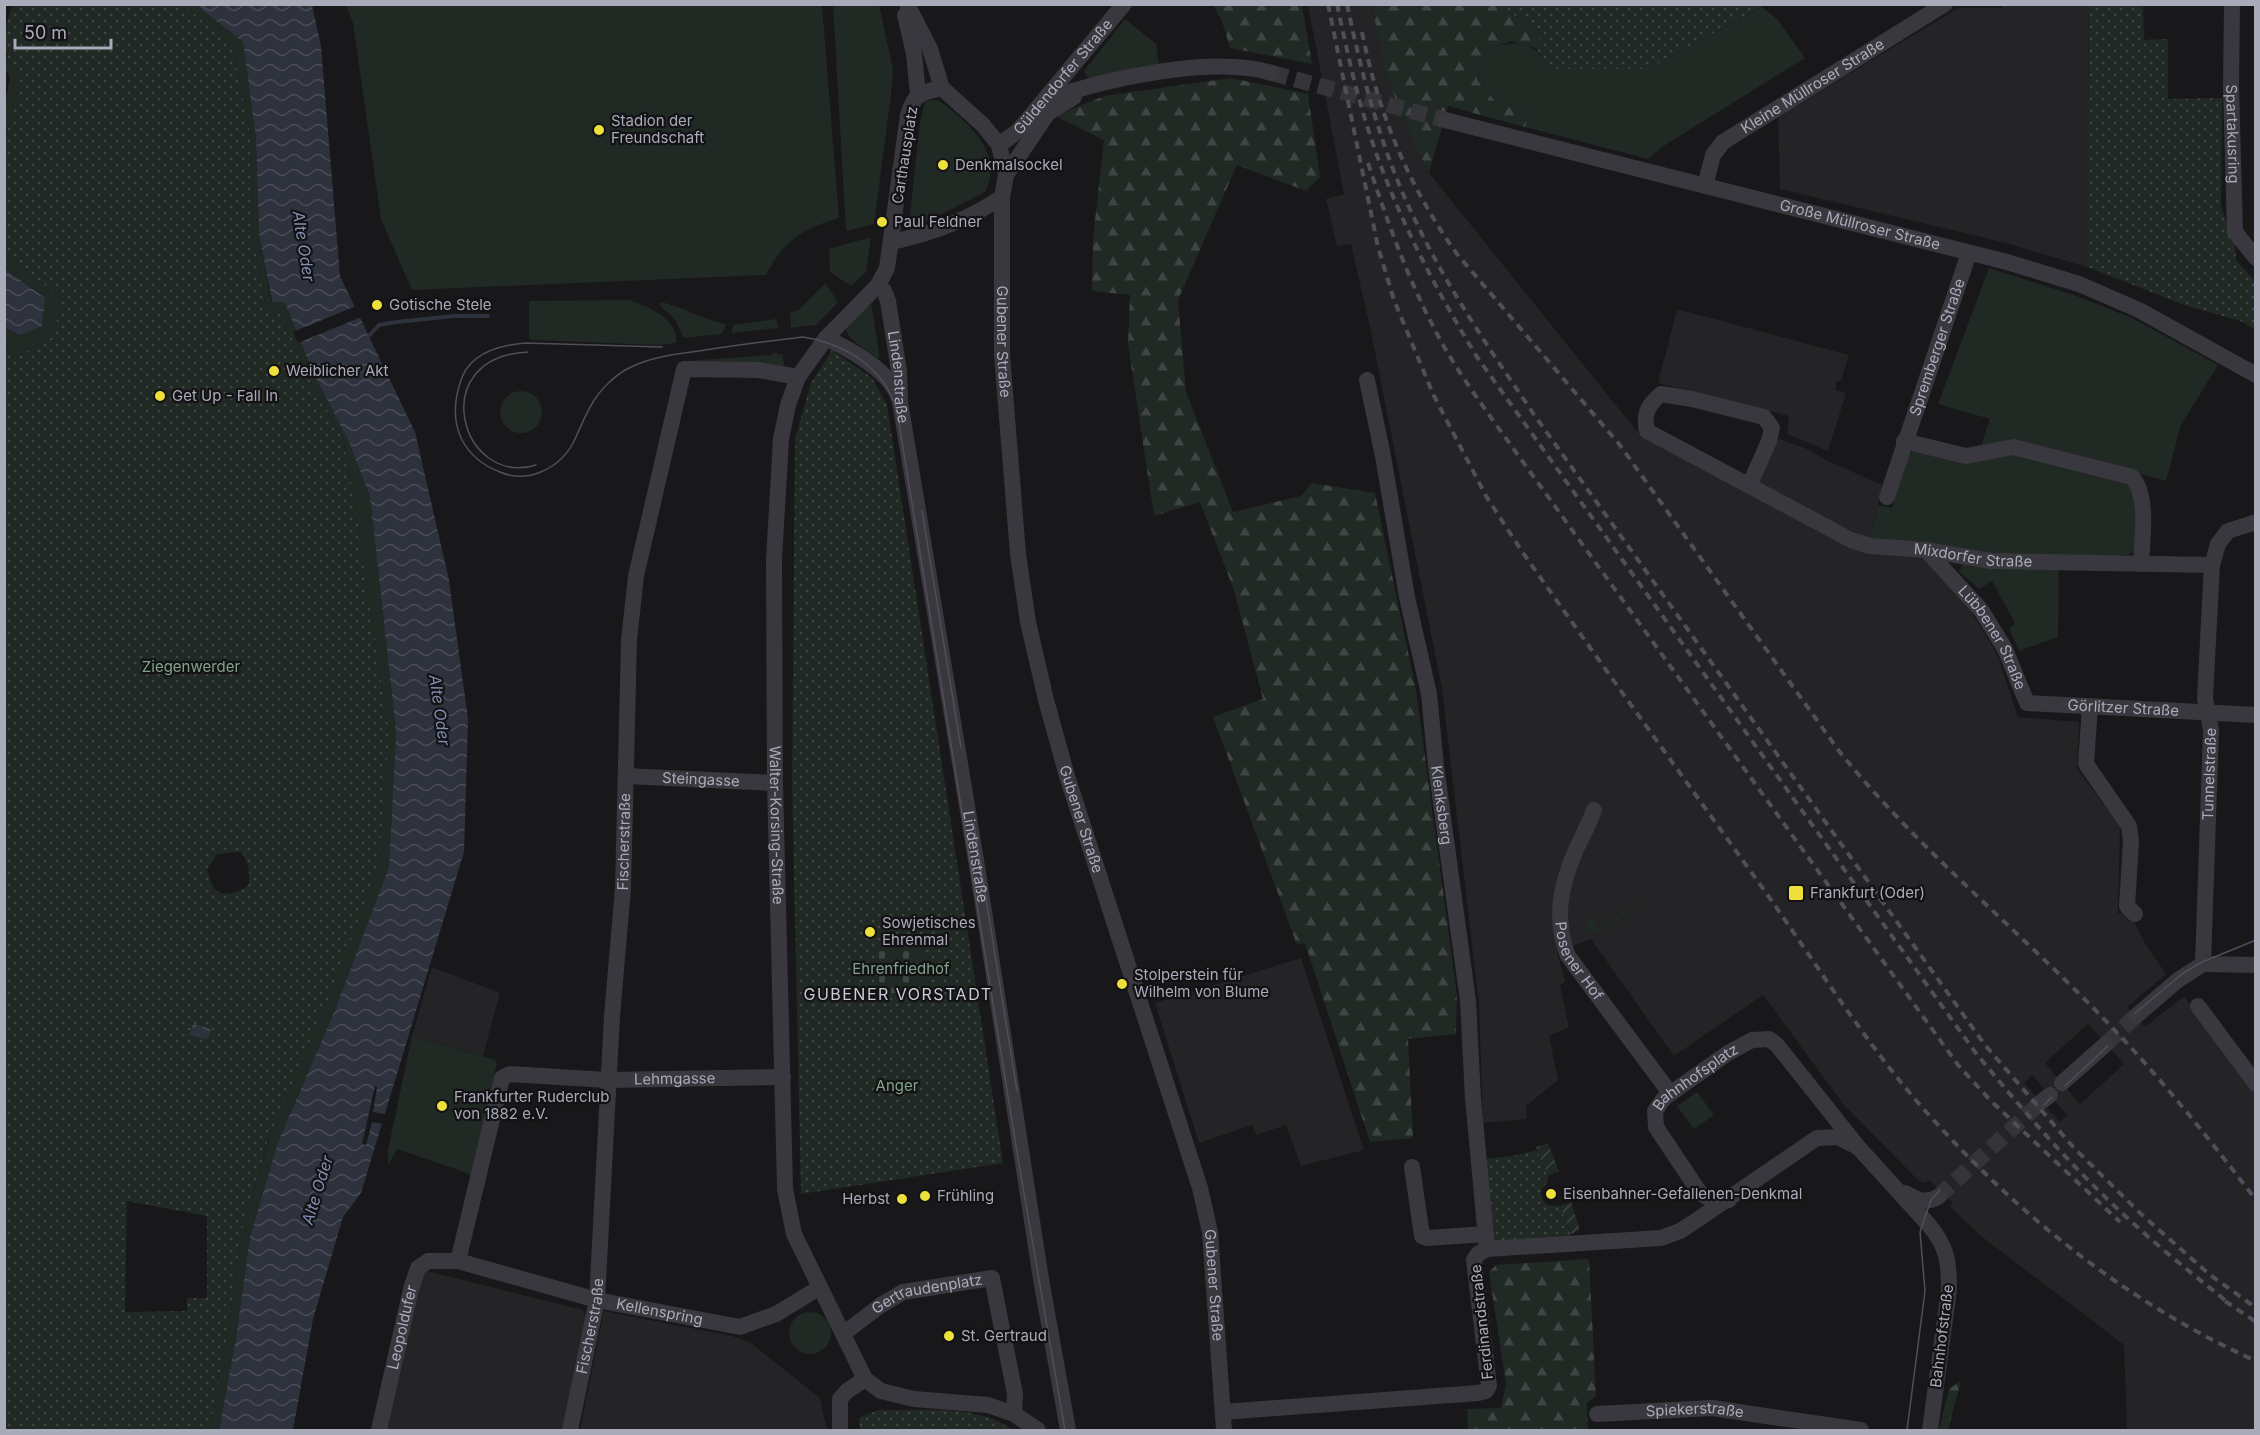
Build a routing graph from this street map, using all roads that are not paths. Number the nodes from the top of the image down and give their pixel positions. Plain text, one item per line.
1 (905, 4) edge
2 (1124, 4) edge
3 (1945, 4) edge
4 (2232, 4) edge
5 (1272, 73) tunnel mouth
6 (1101, 83) junction
7 (942, 88) junction
8 (918, 94) junction
9 (1045, 100) junction
10 (1445, 120) tunnel mouth
11 (999, 145) junction
12 (1006, 175) junction
13 (1705, 186) junction
14 (1002, 197) junction
15 (892, 242) junction
16 (1969, 252) junction
17 (2256, 258) edge
18 (878, 285) junction
19 (826, 338) junction
20 (2256, 375) edge
21 (798, 377) junction
22 (1367, 380) dead end
23 (900, 402) junction
24 (1904, 441) junction
25 (1749, 486) junction
26 (1887, 497) dead end
27 (2256, 522) edge
28 (1926, 550) junction
29 (2141, 564) junction
30 (2212, 566) junction
31 (2027, 703) joint
32 (2090, 706) junction
33 (2208, 712) junction
34 (2256, 715) edge
35 (626, 776) junction
36 (775, 783) junction
37 (1594, 810) dead end
38 (2135, 914) dead end
39 (2203, 964) junction
40 (2256, 965) edge
41 (2198, 1006) dead end
42 (2136, 1016) tunnel mouth
43 (2106, 1044) tunnel mouth
44 (783, 1077) junction
45 (608, 1080) junction
46 (2256, 1084) edge
47 (1670, 1093) junction
48 (2051, 1093) tunnel mouth
49 (1840, 1132) junction
50 (1412, 1167) dead end
51 (1896, 1188) junction
52 (1730, 1199) junction
53 (1939, 1237) junction
54 (1487, 1242) junction
55 (458, 1261) junction
56 (819, 1288) junction
57 (597, 1300) junction
58 (843, 1334) junction
59 (865, 1379) junction
60 (1934, 1400) junction
61 (1223, 1412) junction
62 (1014, 1414) junction
63 (1597, 1414) dead end
64 (379, 1431) edge
65 (570, 1431) edge
66 (840, 1431) edge
67 (1038, 1431) edge
68 (1068, 1431) edge
69 (1224, 1431) edge
70 (1861, 1431) edge
71 (1920, 1431) edge
72 (1930, 1431) edge

1 - 7 street
1 - 8 street
2 - 9 street, Güldendorfer Straße
3 - 13 street, Kleine Müllroser Straße
4 - 17 street, Spartakusring
5 - 6 street
6 - 9 street
6 - 12 street
7 - 8 street, Carthausplatz
7 - 11 street
8 - 15 street, Carthausplatz
9 - 11 street, Güldendorfer Straße
10 - 13 street, Große Müllroser Straße
11 - 12 street
12 - 14 street
13 - 16 street, Große Müllroser Straße
14 - 15 street
14 - 61 street, Gubener Straße
15 - 18 street, Carthausplatz
16 - 20 street, Große Müllroser Straße
16 - 24 street, Spremberger Straße
18 - 19 street, Walter-Korsing-Straße
18 - 23 street, Lindenstraße
19 - 21 street, Walter-Korsing-Straße
19 - 23 street
21 - 35 street, Fischerstraße
21 - 36 street, Walter-Korsing-Straße
22 - 54 street, Klenksberg
23 - 68 street, Lindenstraße
24 - 26 street, Spremberger Straße
24 - 29 street
25 - 25 street, Mixdorfer Straße
25 - 28 street, Mixdorfer Straße
27 - 30 street, Tunnelstraße
28 - 29 street, Mixdorfer Straße
28 - 31 street, Lübbener Straße
29 - 30 street, Mixdorfer Straße
30 - 33 street, Tunnelstraße
31 - 32 street, Görlitzer Straße
32 - 33 street, Görlitzer Straße
32 - 38 street
33 - 34 street, Görlitzer Straße
33 - 39 street, Tunnelstraße
35 - 36 street, Steingasse
35 - 45 street, Fischerstraße
36 - 44 street, Walter-Korsing-Straße
37 - 47 street, Posener Hof
39 - 40 street
39 - 42 street
41 - 46 street
43 - 48 street
44 - 45 street, Lehmgasse
44 - 56 street, Walter-Korsing-Straße
45 - 55 street, Lehmgasse
45 - 57 street, Fischerstraße
47 - 49 street, Bahnhofsplatz
47 - 52 street, Bahnhofsplatz
49 - 51 street, Bahnhofsplatz
49 - 52 street
50 - 54 street
51 - 53 street, Bahnhofstraße
51 - 53 street, Bahnhofstraße
52 - 54 street, Ferdinandstraße
53 - 60 street, Bahnhofstraße
54 - 61 street, Ferdinandstraße
55 - 57 street, Kellenspring
55 - 64 street, Leopoldufer
56 - 57 street, Kellenspring
56 - 58 street, Walter-Korsing-Straße
57 - 65 street, Fischerstraße
58 - 59 street, Walter-Korsing-Straße
58 - 62 street, Gertraudenplatz
59 - 62 street
59 - 66 street
60 - 71 street, Bahnhofstraße
60 - 72 street, Bahnhofstraße
61 - 69 street, Gubener Straße
62 - 67 street
63 - 70 street, Spiekerstraße

